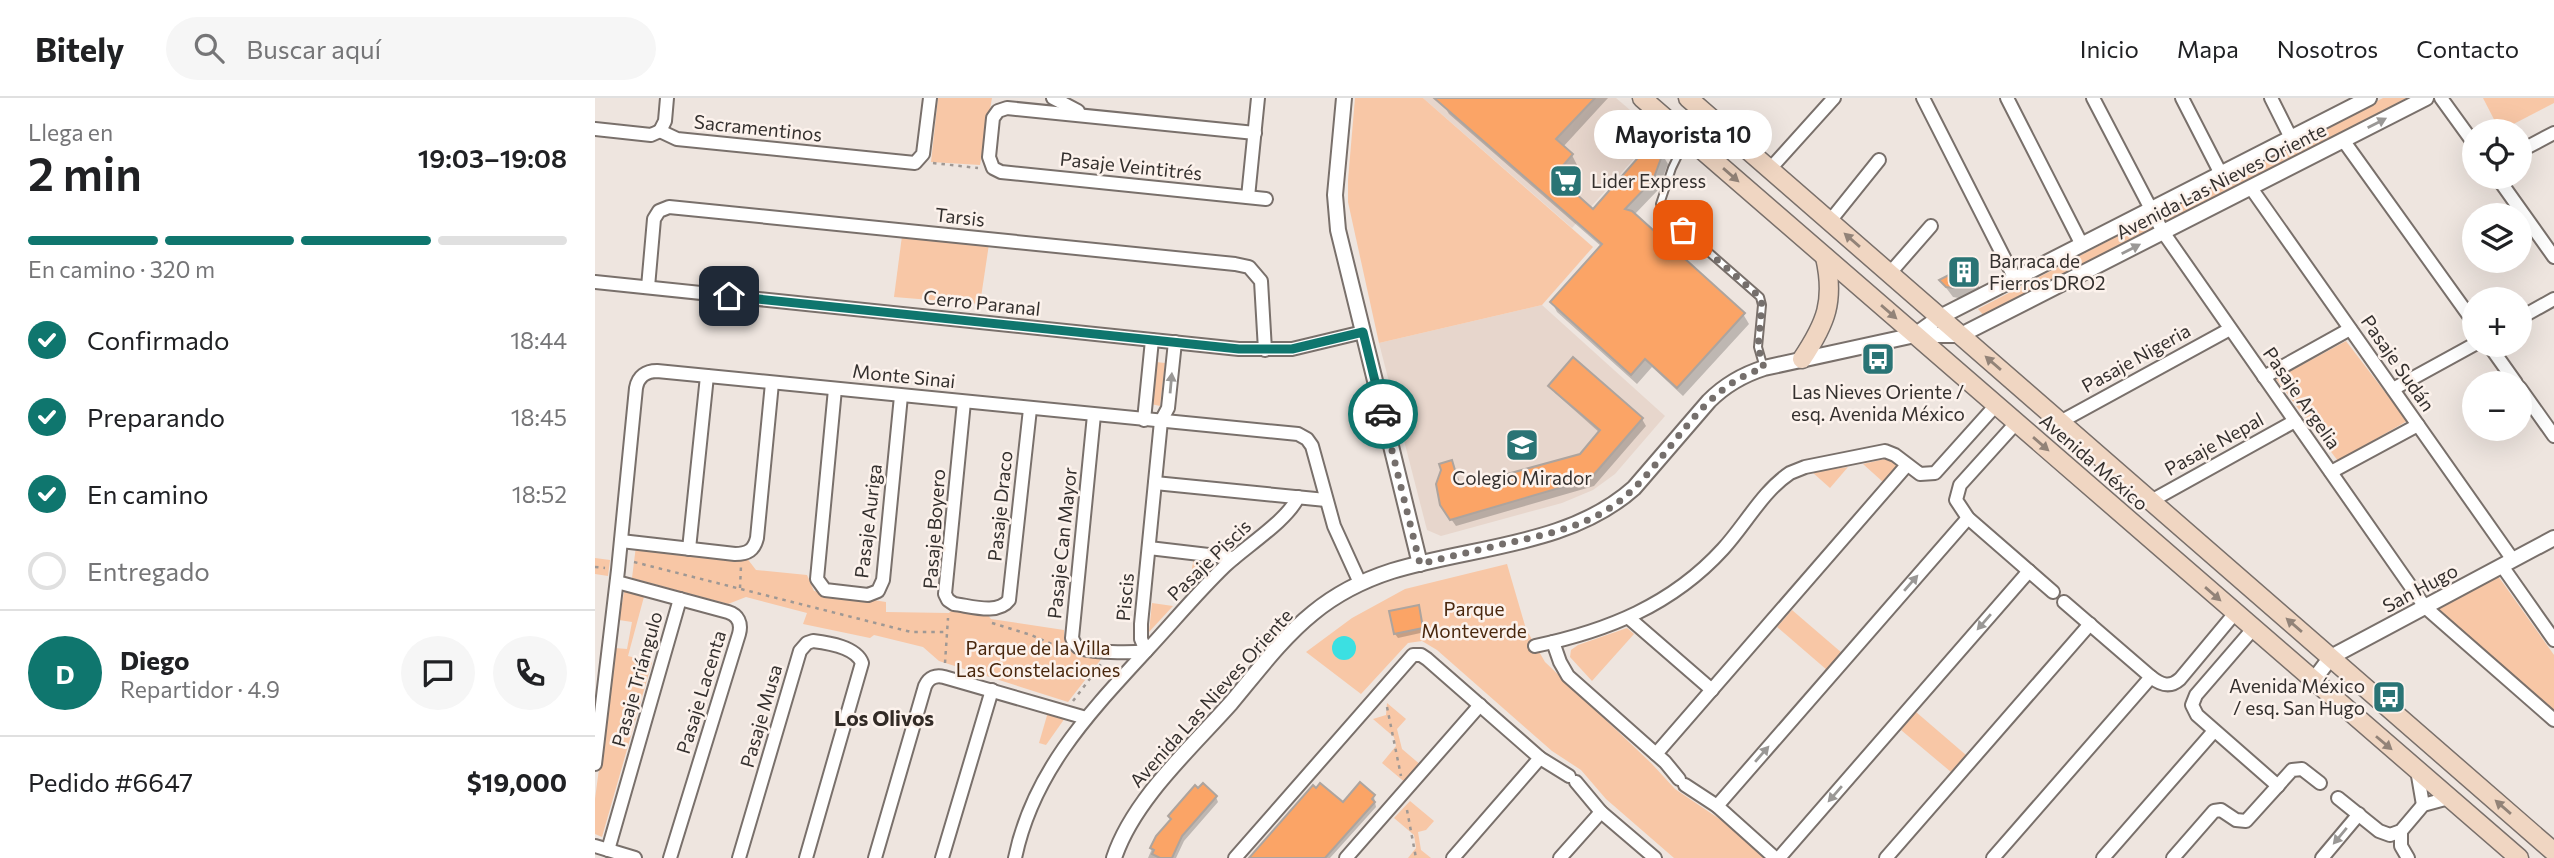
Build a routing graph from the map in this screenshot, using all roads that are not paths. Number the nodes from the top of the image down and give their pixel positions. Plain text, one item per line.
1 (667, 98) edge
2 (916, 98) edge
3 (1053, 98) edge
4 (1258, 98) edge
5 (1344, 98) edge
6 (1642, 98) edge
7 (1688, 98) edge
8 (1923, 98) edge
9 (2007, 98) edge
10 (2093, 98) edge
11 (2182, 98) edge
12 (2271, 98) edge
13 (2426, 98) edge
14 (2441, 98) edge
15 (930, 99) edge
16 (1831, 99) edge
17 (2361, 100) edge
18 (1040, 104) edge
19 (1087, 116) junction
20 (2462, 127) edge
21 (595, 129) edge
22 (660, 131) junction
23 (1255, 133) junction
24 (2554, 133) edge
25 (1687, 137) junction
26 (2291, 138) junction
27 (2343, 140) junction
28 (2532, 145) edge
29 (1879, 160) dead end
30 (1769, 169) junction
31 (2221, 174) junction
32 (2251, 188) junction
33 (2506, 189) edge
34 (1248, 197) junction
35 (1266, 199) dead end
36 (2150, 210) junction
37 (1830, 222) junction
38 (1931, 226) dead end
39 (2162, 232) junction
40 (2082, 245) junction
41 (1825, 257) junction
42 (2554, 257) edge
43 (1890, 273) junction
44 (2015, 279) junction
45 (595, 282) edge
46 (648, 287) junction
47 (2554, 299) edge
48 (2462, 306) edge
49 (2532, 311) edge
50 (1940, 317) junction
51 (2230, 328) junction
52 (2350, 329) junction
53 (1363, 332) junction
54 (1915, 335) junction
55 (1961, 335) junction
56 (1152, 340) junction
57 (1175, 342) junction
58 (1265, 350) junction
59 (2462, 351) edge
60 (1802, 359) junction
61 (1764, 368) junction
62 (707, 376) junction
63 (2264, 377) junction
64 (772, 383) junction
65 (835, 389) junction
66 (2393, 390) junction
67 (901, 396) junction
68 (964, 402) junction
69 (1996, 405) junction
70 (2532, 405) edge
71 (1030, 409) junction
72 (1094, 415) junction
73 (1144, 420) junction
74 (1161, 421) junction
75 (2295, 421) junction
76 (2060, 422) junction
77 (2016, 423) junction
78 (2418, 425) junction
79 (2554, 436) edge
80 (1907, 465) junction
81 (2331, 472) junction
82 (1155, 483) junction
83 (1298, 497) junction
84 (1326, 500) junction
85 (2151, 501) junction
86 (1968, 518) junction
87 (2554, 538) edge
88 (621, 541) junction
89 (1149, 548) junction
90 (689, 549) junction
91 (1234, 558) junction
92 (2507, 563) junction
93 (1420, 564) junction
94 (2029, 571) junction
95 (617, 582) junction
96 (1360, 583) junction
97 (2053, 592) dead end
98 (680, 599) junction
99 (2064, 601) dead end
100 (1005, 606) joint
101 (2425, 607) junction
102 (2235, 613) junction
103 (1629, 618) junction
104 (2090, 624) junction
105 (2253, 629) junction
106 (2554, 640) edge
107 (1553, 642) junction
108 (1535, 646) dead end
109 (1146, 651) junction
110 (2331, 657) junction
111 (2151, 677) junction
112 (2313, 681) junction
113 (992, 690) junction
114 (1712, 690) junction
115 (1480, 705) junction
116 (1086, 718) junction
117 (2554, 720) edge
118 (2214, 731) junction
119 (1655, 754) junction
120 (1540, 758) junction
121 (595, 764) edge
122 (2417, 770) junction
123 (2321, 783) dead end
124 (2277, 786) junction
125 (2449, 797) junction
126 (2338, 798) dead end
127 (2423, 805) junction
128 (1717, 806) junction
129 (1601, 812) junction
130 (2359, 814) junction
131 (2401, 831) junction
132 (601, 848) edge
133 (2554, 852) edge
134 (635, 858) edge
135 (670, 858) edge
136 (739, 858) edge
137 (806, 858) edge
138 (875, 858) edge
139 (942, 858) edge
140 (1015, 858) edge
141 (1114, 858) edge
142 (1235, 858) edge
143 (1346, 858) edge
144 (1453, 858) edge
145 (1560, 858) edge
146 (1655, 858) edge
147 (1777, 858) edge
148 (1886, 858) edge
149 (1993, 858) edge
150 (2103, 858) edge
151 (2173, 858) edge
152 (2322, 858) edge
153 (2408, 858) edge
154 (2519, 858) edge

1 - 22 street
2 - 15 street
3 - 19 street
4 - 23 street
5 - 53 street
6 - 25 main road, Avenida México
7 - 30 main road, Avenida México
8 - 44 street
9 - 40 street
10 - 36 street, Pasaje Argelia
11 - 31 street
12 - 26 street
27 -> 13 street, Avenida Las Nieves Oriente
14 - 20 street
15 - 22 street, Sacramentinos
16 - 30 street
17 - 26 street, Avenida Las Nieves Oriente
18 - 19 street
18 - 34 street, Pasaje Veintitrés
19 - 23 street
21 - 22 street, Sacramentinos
23 - 34 street
24 - 28 street
25 -> 41 main road, Avenida México
25 - 61 lane
26 - 31 street, Avenida Las Nieves Oriente
27 - 32 street, Avenida Las Nieves Oriente
27 - 48 street
29 - 37 street
30 - 37 main road, Avenida México
31 - 36 street, Avenida Las Nieves Oriente
32 - 39 street, Avenida Las Nieves Oriente
32 - 52 street, Pasaje Sudán
33 - 42 street
34 - 35 street, Pasaje Veintitrés
36 - 39 street, Pasaje Argelia
36 - 40 street, Avenida Las Nieves Oriente
43 -> 37 main road, Avenida México
38 - 43 street
39 - 51 street, Pasaje Argelia
55 -> 39 street, Avenida Las Nieves Oriente
40 - 44 street, Avenida Las Nieves Oriente
41 -> 54 main road, Avenida México
41 - 60 main road
43 - 50 main road, Avenida México
44 - 50 street, Avenida Las Nieves Oriente
45 - 46 street, Cerro Paranal
46 - 56 street, Cerro Paranal
46 - 58 street, Tarsis
47 - 49 street
50 - 54 street, Avenida Las Nieves Oriente
50 - 55 main road, Avenida México
51 - 63 street, Pasaje Argelia
51 - 76 street, Pasaje Nigeria
52 - 63 street
52 - 66 street, Pasaje Sudán
53 - 58 street, Cerro Paranal
53 - 93 street
54 - 55 street, Avenida Las Nieves Oriente
54 - 60 street, Avenida Las Nieves Oriente
54 - 69 main road, Avenida México
76 -> 55 main road, Avenida México
56 - 57 street, Cerro Paranal
56 - 73 street
57 - 58 street, Cerro Paranal
74 -> 57 street, Piscis
59 - 66 street
60 - 61 street, Avenida Las Nieves Oriente
61 - 93 street, Avenida Las Nieves Oriente
62 - 64 street, Monte Sinai
62 - 88 street, Monte Sinai
62 - 90 street
63 - 75 street, Pasaje Argelia
64 - 65 street, Monte Sinai
64 - 90 street
65 - 67 street, Monte Sinai
65 - 67 street, Pasaje Auriga
66 - 78 street, Pasaje Sudán
67 - 68 street, Monte Sinai
68 - 71 street, Monte Sinai
68 - 100 street, Pasaje Boyero
69 - 77 main road, Avenida México
69 - 80 street
70 - 79 street
71 - 72 street, Monte Sinai
71 - 100 street, Pasaje Draco
72 - 73 street, Monte Sinai
72 - 109 street, Pasaje Can Mayor
73 - 74 street, Monte Sinai
74 - 82 street, Piscis
74 - 84 street, Monte Sinai
75 - 81 street, Pasaje Argelia
75 - 85 street, Pasaje Nepal
76 - 85 main road, Avenida México
77 - 86 street
77 -> 102 main road, Avenida México
78 - 81 street
78 - 92 street, Pasaje Sudán
80 - 103 street
80 - 114 street
81 - 101 street, Pasaje Argelia
82 - 83 street
82 - 89 street, Piscis
83 - 84 street
83 - 91 street, Pasaje Piscis
84 - 96 street
110 -> 85 main road, Avenida México
86 - 94 street
128 -> 86 street
87 - 92 street, San Hugo
88 - 90 street
88 - 95 street
89 - 91 street
89 - 109 street, Piscis
91 - 109 street, Pasaje Piscis
92 - 101 street, San Hugo
92 - 106 street, Pasaje Sudán
93 - 96 street, Avenida Las Nieves Oriente
94 - 97 street
94 -> 147 street
95 - 98 street, Pasaje Lacenta
95 - 121 street
96 - 141 street, Avenida Las Nieves Oriente
98 - 132 street, Pasaje Triángulo
98 - 135 street, Pasaje Lacenta
99 - 104 street
101 - 110 street, San Hugo
101 - 117 street, Pasaje Argelia
102 - 105 main road, Avenida México
102 - 111 street
103 - 107 street
103 - 114 street
104 - 111 street
104 - 148 street
105 - 112 main road, Avenida México
105 - 118 street
107 - 108 street
107 - 119 street
109 - 116 street
110 - 112 street, San Hugo
133 -> 110 main road, Avenida México
111 - 149 street
112 -> 122 main road, Avenida México
113 - 116 street
113 - 138 street
113 - 139 street
114 - 119 street
115 - 120 street
115 - 142 street
115 - 143 street
116 - 140 street
118 - 124 street
118 - 150 street
119 - 128 street
120 - 129 street
120 - 144 street
122 - 125 main road, Avenida México
122 - 127 street
123 - 124 street
124 - 151 street
125 - 127 street
125 - 154 main road, Avenida México
126 - 130 street
127 - 131 street
128 - 147 street
129 - 145 street
129 - 146 street
130 - 131 street
130 -> 152 street
131 - 153 street
132 - 134 street
136 - 137 street, Pasaje Musa

